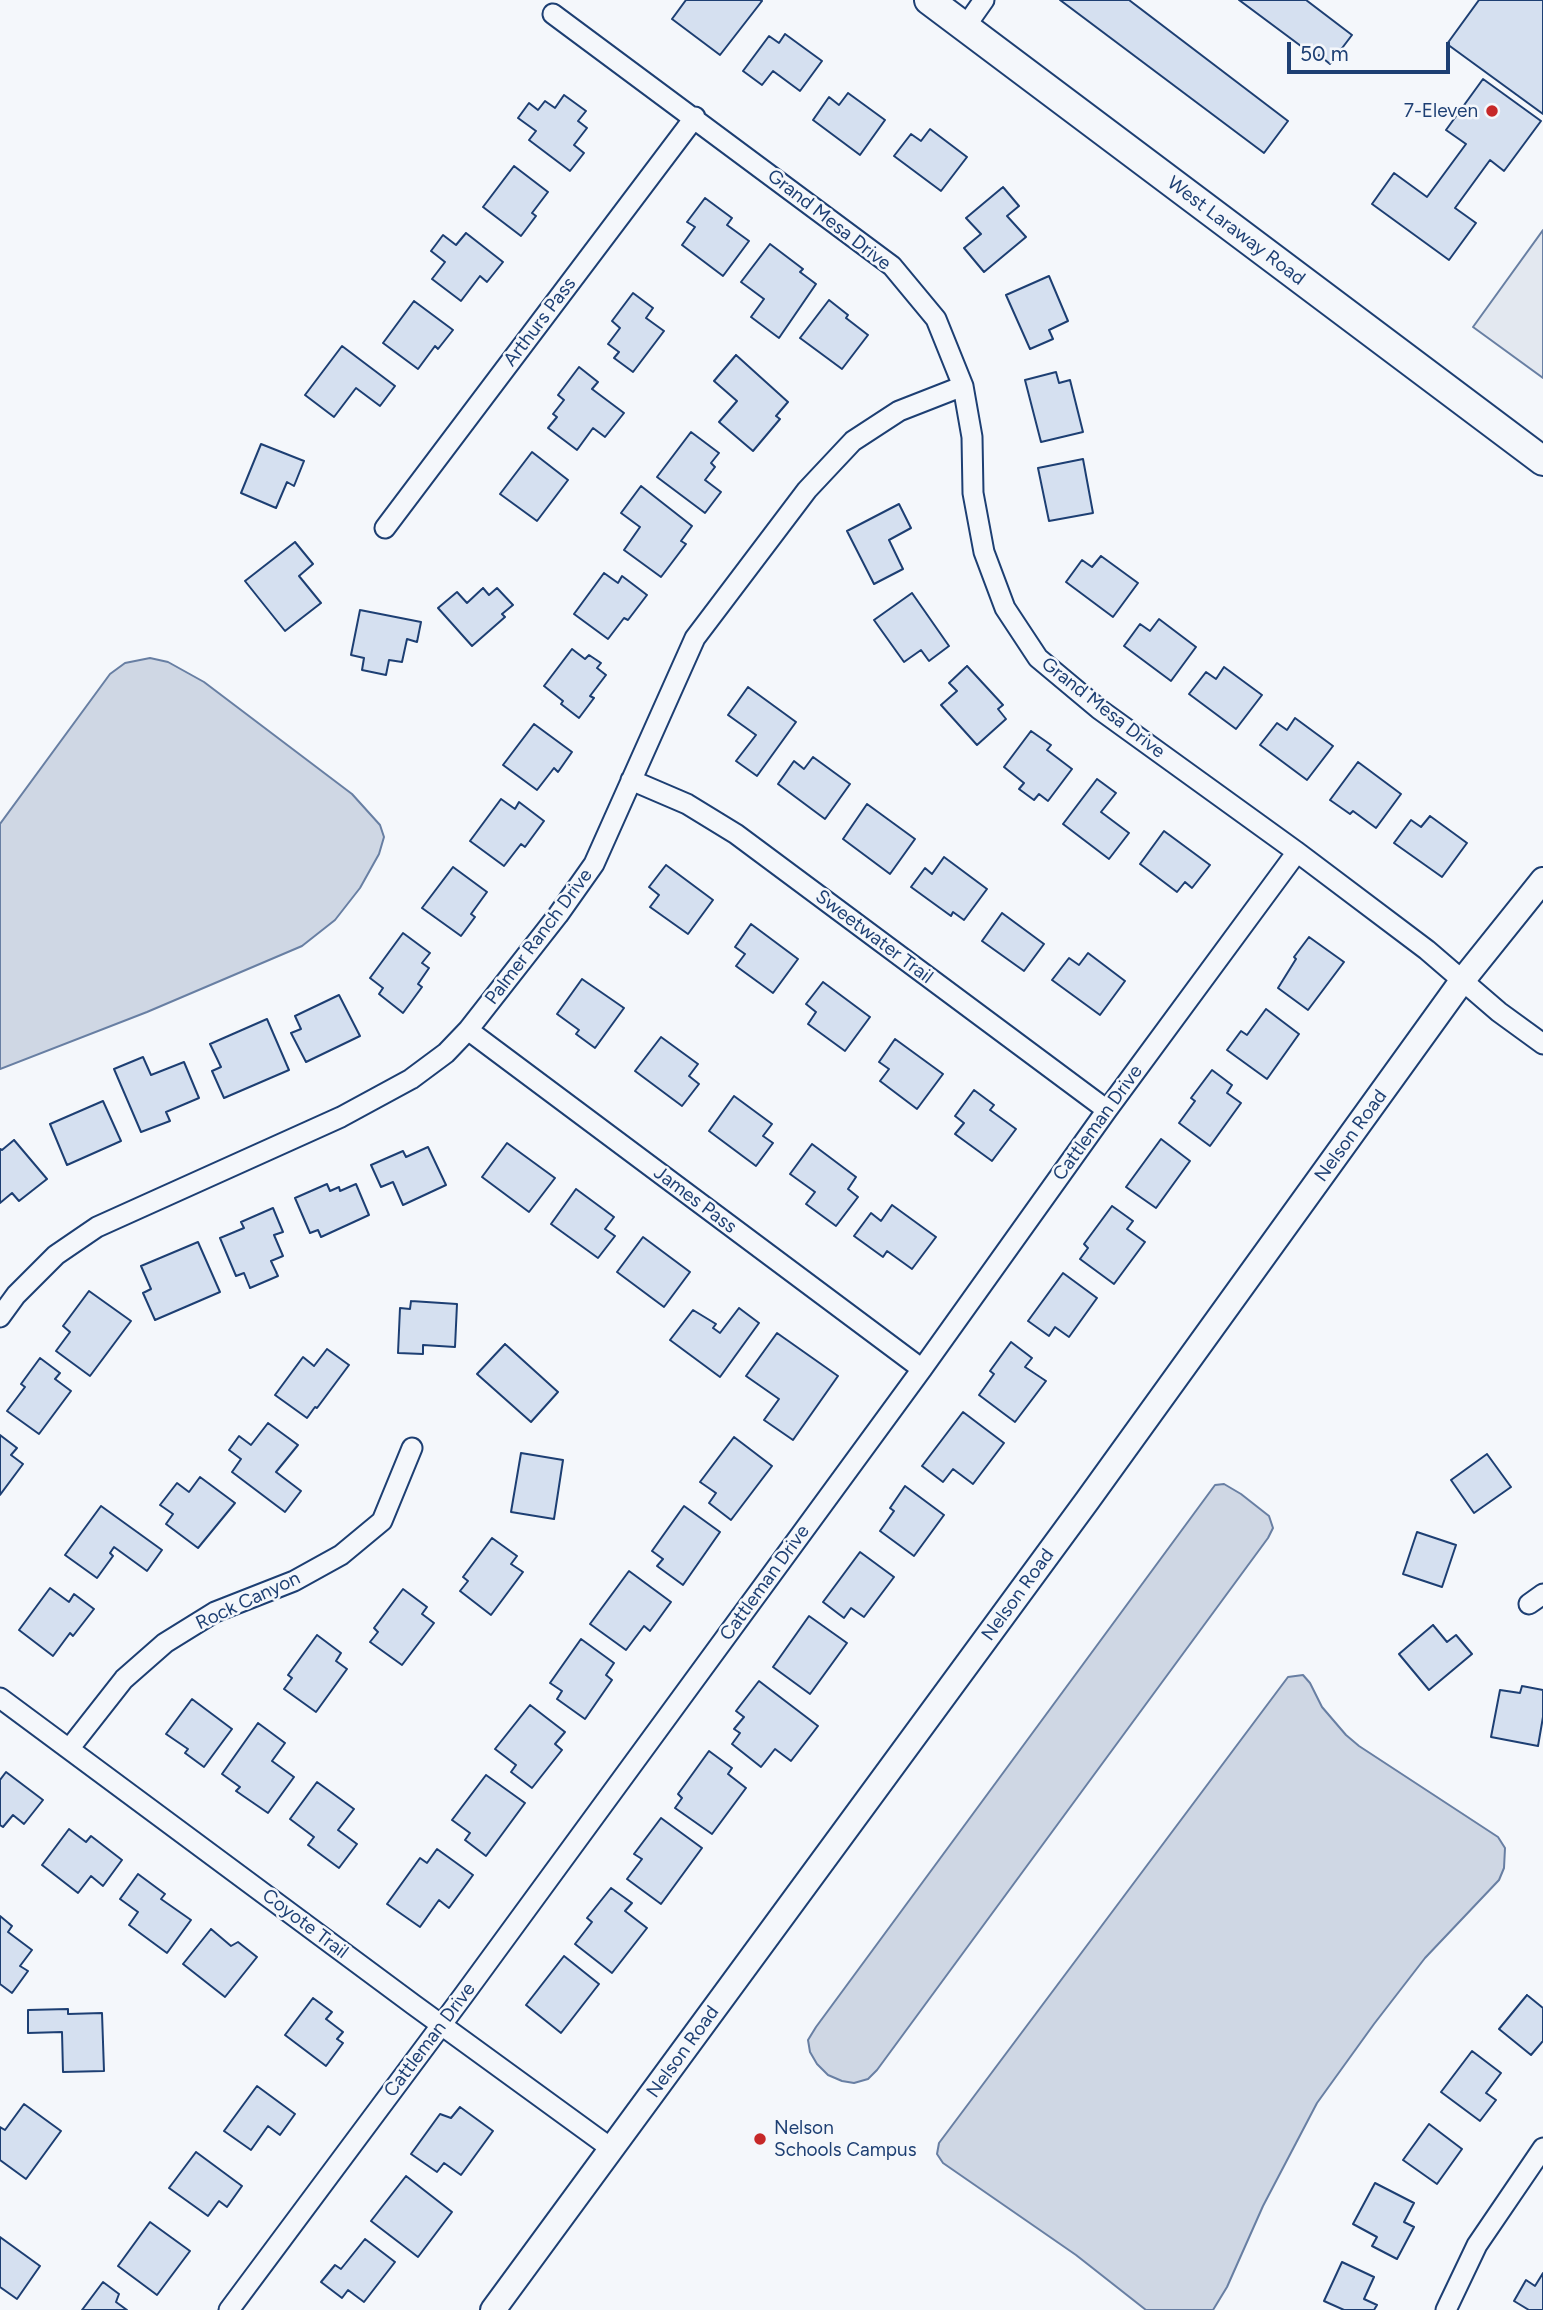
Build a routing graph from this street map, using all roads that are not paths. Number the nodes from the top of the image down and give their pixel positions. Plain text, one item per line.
1 (929, 0) edge
2 (984, 0) edge
3 (554, 14) dead end
4 (965, 27) junction
5 (695, 117) junction
6 (963, 386) junction
7 (1543, 461) edge
8 (385, 527) dead end
9 (631, 780) junction
10 (1297, 852) junction
11 (1543, 880) edge
12 (1462, 981) junction
13 (468, 1031) junction
14 (1543, 1044) edge
15 (1107, 1110) junction
16 (0, 1317) edge
17 (922, 1368) junction
18 (412, 1448) dead end
19 (0, 1698) edge
20 (69, 1749) junction
21 (442, 2025) junction
22 (612, 2148) junction
23 (1543, 2148) edge
24 (229, 2310) edge
25 (494, 2310) edge
26 (1447, 2310) edge

1 - 4 main road, West Laraway Road
2 - 4 street
3 - 5 street, Grand Mesa Drive
4 - 7 main road, West Laraway Road
5 - 6 street, Grand Mesa Drive
5 - 8 street, Arthurs Pass
6 - 9 street, Palmer Ranch Drive
6 - 10 street, Grand Mesa Drive
9 - 13 street, Palmer Ranch Drive
9 - 15 street, Sweetwater Trail
10 - 12 street, Grand Mesa Drive
10 - 15 street, Cattleman Drive
11 - 12 street, Nelson Road
12 - 14 street, Grand Mesa Drive
12 - 22 street, Nelson Road
13 - 16 street, Palmer Ranch Drive
13 - 17 street, James Pass
15 - 17 street, Cattleman Drive
17 - 21 street, Cattleman Drive
18 - 20 street, Rock Canyon
19 - 20 street, Coyote Trail
20 - 21 street, Coyote Trail
21 - 22 street, Coyote Trail
21 - 24 street, Cattleman Drive
22 - 25 street, Nelson Road
23 - 26 street

